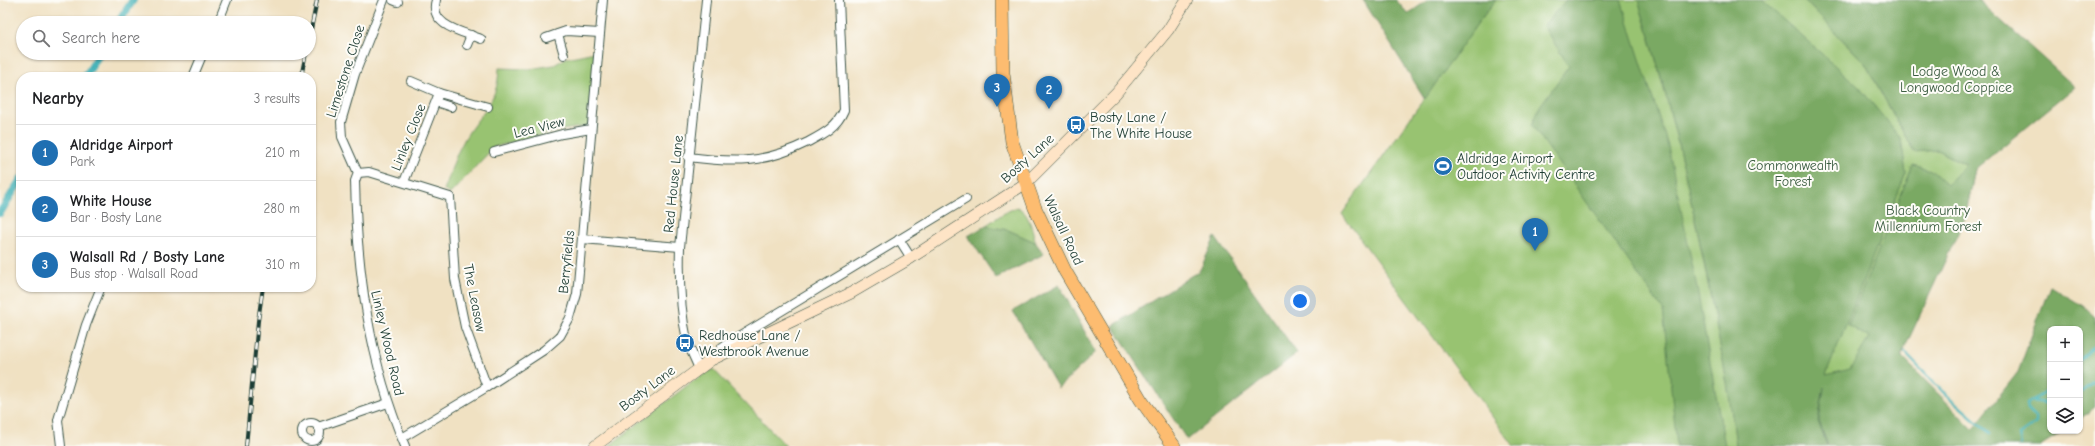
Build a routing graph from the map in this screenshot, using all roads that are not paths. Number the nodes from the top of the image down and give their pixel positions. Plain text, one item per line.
1 (227, 0) edge
2 (384, 0) edge
3 (436, 0) edge
4 (603, 0) edge
5 (706, 0) edge
6 (839, 0) edge
7 (1002, 0) edge
8 (1187, 0) edge
9 (221, 16) edge
10 (600, 33) junction
11 (558, 34) junction
12 (471, 35) junction
13 (546, 38) dead end
14 (481, 39) dead end
15 (467, 45) dead end
16 (564, 55) dead end
17 (200, 60) edge
18 (195, 72) edge
19 (411, 82) dead end
20 (440, 93) junction
21 (436, 102) junction
22 (451, 107) dead end
23 (488, 107) dead end
24 (591, 129) junction
25 (494, 152) dead end
26 (688, 157) junction
27 (358, 173) junction
28 (404, 182) junction
29 (1026, 183) junction
30 (966, 199) dead end
31 (582, 238) junction
32 (899, 239) junction
33 (680, 247) junction
34 (911, 258) junction
35 (99, 292) edge
36 (722, 347) dead end
37 (699, 369) junction
38 (488, 387) junction
39 (388, 403) junction
40 (318, 426) dead end
41 (403, 442) edge
42 (61, 446) edge
43 (595, 446) edge
44 (1174, 446) edge

1 - 9 street
2 - 27 street, Limestone Close
3 - 12 street
4 - 10 street, Berryfields
5 - 26 street, Red House Lane
6 - 26 street
7 - 29 main road, Walsall Road
8 - 29 main road, Bosty Lane
10 - 11 street
10 - 24 street, Berryfields
11 - 13 street
11 - 16 street
12 - 14 street
12 - 15 street
17 - 18 street
19 - 20 street, Linley Close
20 - 21 street, Linley Close
20 - 23 street, Linley Close
21 - 22 street, Linley Close
21 - 28 street, Linley Close
24 - 25 street, Lea View
24 - 31 street, Berryfields
26 - 33 street, Red House Lane
27 - 28 street
27 - 39 street, Linley Wood Road
28 - 38 street, The Leasow
29 - 34 main road, Bosty Lane
29 - 44 main road, Walsall Road
30 - 32 street
31 - 33 street
31 - 38 street, Berryfields
32 - 34 street
32 - 36 street
33 - 37 street, Red House Lane
34 - 37 main road, Bosty Lane
35 - 42 street
37 - 43 main road, Bosty Lane
38 - 41 street, Berryfields
39 - 40 street
39 - 41 street, Linley Wood Road

